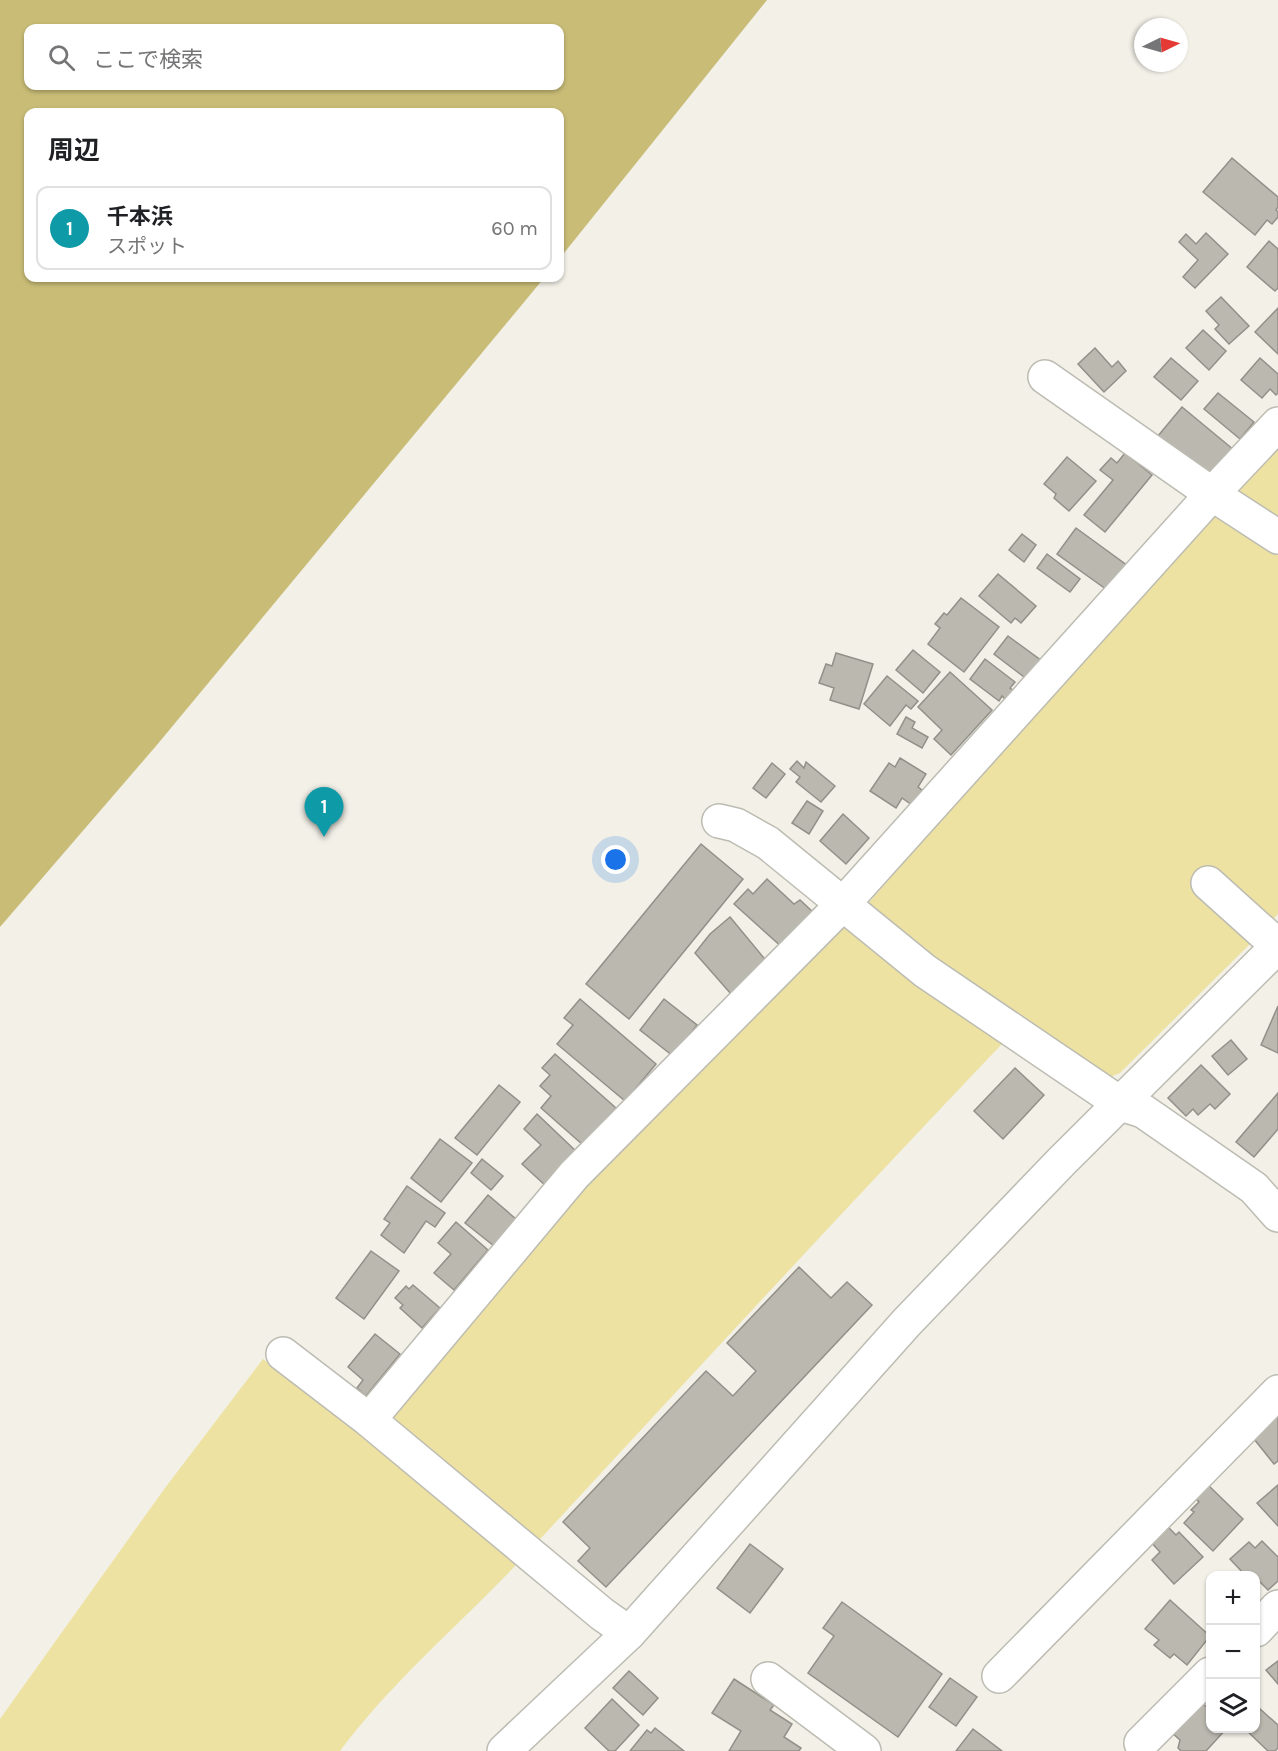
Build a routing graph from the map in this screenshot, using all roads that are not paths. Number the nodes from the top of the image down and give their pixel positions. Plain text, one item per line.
1 (1045, 377) dead end
2 (1278, 424) edge
3 (1212, 494) junction
4 (1278, 537) edge
5 (719, 821) dead end
6 (1208, 883) dead end
7 (843, 904) junction
8 (1278, 946) edge
9 (1120, 1104) junction
10 (1278, 1215) edge
11 (283, 1354) dead end
12 (1278, 1392) edge
13 (369, 1420) junction
14 (1278, 1607) edge
15 (1260, 1626) edge
16 (629, 1634) junction
17 (999, 1676) dead end
18 (1206, 1678) edge
19 (768, 1679) dead end
20 (1141, 1743) dead end
21 (504, 1751) edge
22 (864, 1751) edge

1 - 3 street
2 - 3 street
3 - 4 street
3 - 7 street
5 - 7 street
6 - 8 street
7 - 9 street
7 - 13 street
8 - 9 street
9 - 10 street
9 - 16 street
11 - 13 street
12 - 17 street
13 - 16 street
14 - 15 street
16 - 21 street
18 - 20 street
19 - 22 street

